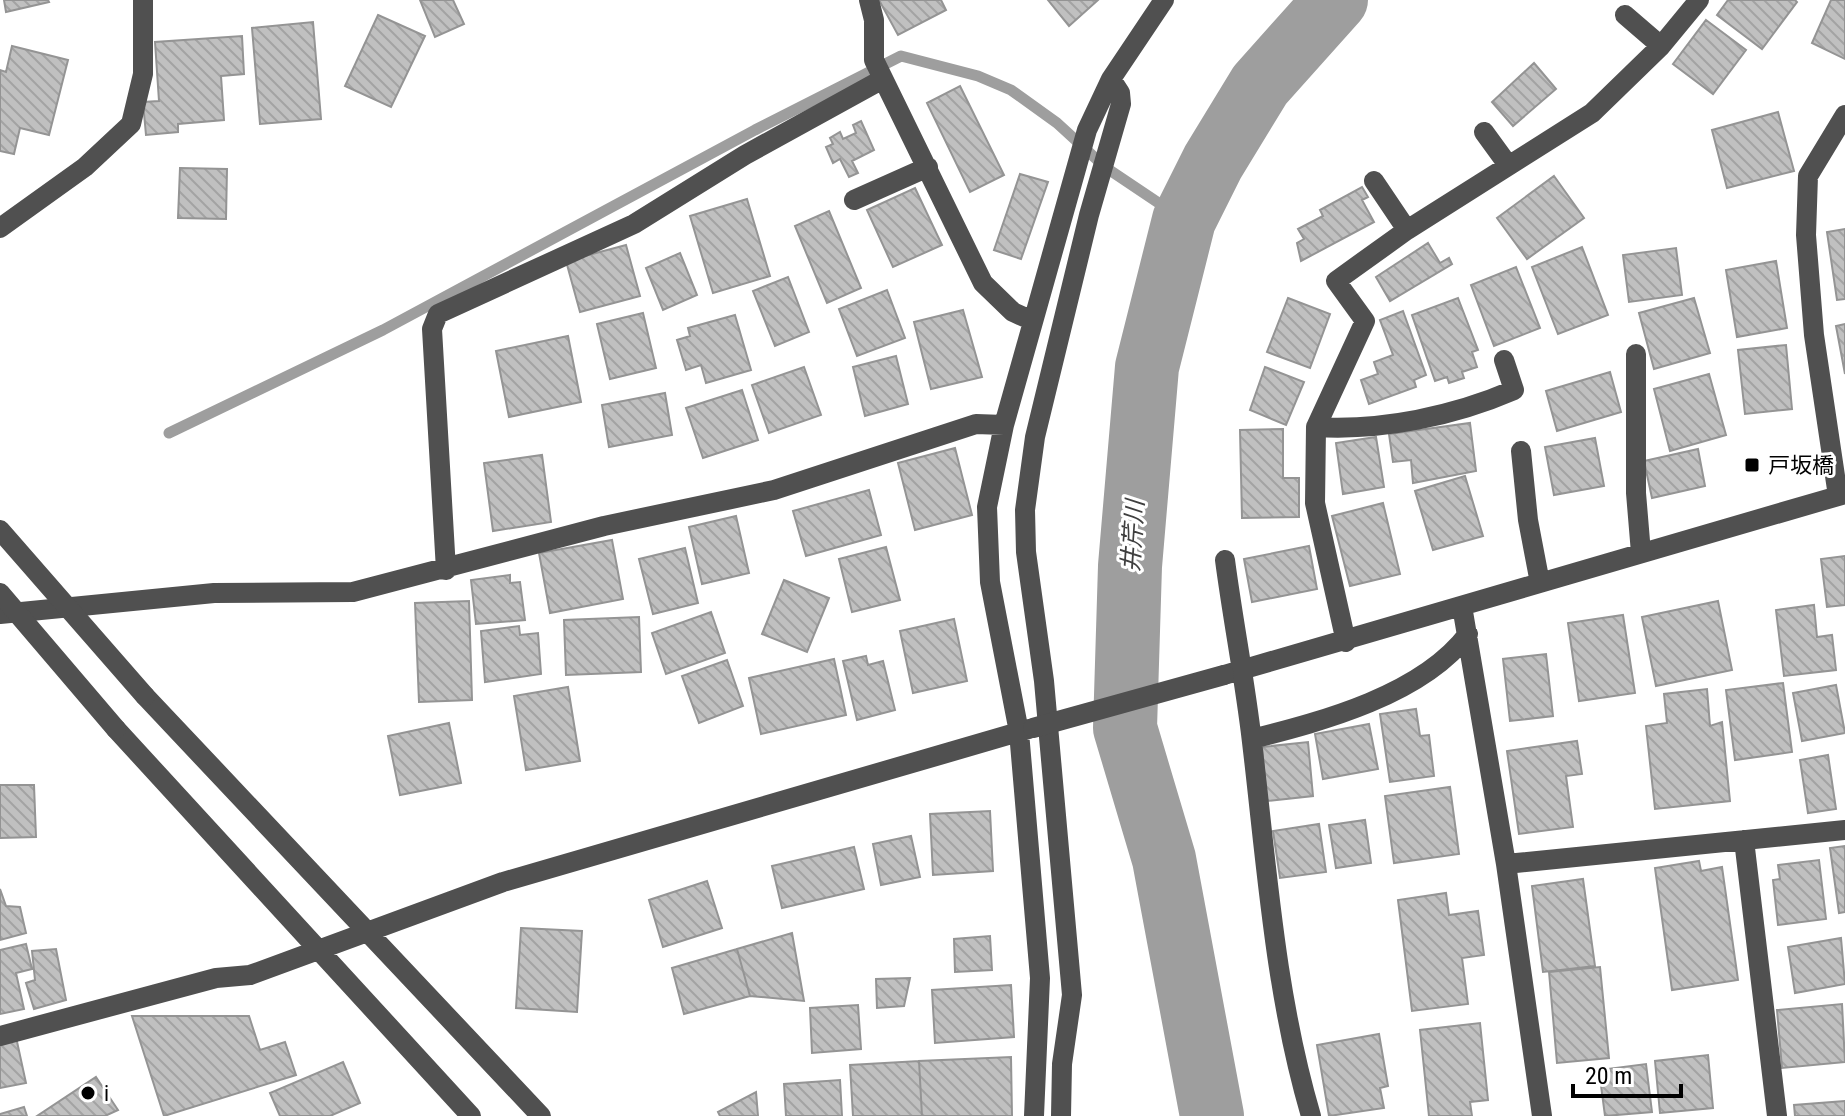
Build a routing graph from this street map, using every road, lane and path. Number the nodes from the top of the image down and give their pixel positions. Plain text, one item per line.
1 (143, 0) edge
2 (869, 0) edge
3 (1164, 0) edge
4 (1699, 0) edge
5 (1625, 15) dead end
6 (1661, 46) junction
7 (879, 71) junction
8 (1111, 79) junction
9 (1845, 115) edge
10 (1484, 132) dead end
11 (1508, 165) junction
12 (928, 167) junction
13 (1374, 181) dead end
14 (854, 200) dead end
15 (0, 228) edge
16 (1407, 230) junction
17 (1033, 321) junction
18 (1636, 354) dead end
19 (1504, 360) dead end
20 (1004, 425) junction
21 (1316, 427) junction
22 (1521, 451) dead end
23 (1842, 495) edge
24 (0, 530) edge
25 (1641, 553) junction
26 (1225, 560) dead end
27 (446, 570) junction
28 (1540, 583) junction
29 (0, 593) edge
30 (1462, 606) junction
31 (0, 614) edge
32 (1468, 634) junction
33 (1346, 642) junction
34 (1232, 673) junction
35 (1026, 730) junction
36 (1252, 739) junction
37 (1845, 830) edge
38 (1744, 840) junction
39 (1506, 864) junction
40 (368, 932) junction
41 (319, 952) junction
42 (0, 1036) edge
43 (471, 1116) edge
44 (541, 1116) edge
45 (1034, 1116) edge
46 (1061, 1116) edge
47 (1311, 1116) edge
48 (1542, 1116) edge
49 (1777, 1116) edge

1 - 15 street
2 - 7 street
3 - 8 street
4 - 6 street
5 - 6 street
6 - 11 street
7 - 12 street
7 - 27 street
8 - 17 street
8 - 46 street
9 - 23 street
10 - 11 street
11 - 16 street
12 - 14 street
12 - 17 street
13 - 16 street
16 - 21 street
17 - 20 street
18 - 25 street
19 - 21 street
20 - 27 street
20 - 35 street
21 - 33 street
22 - 28 street
23 - 25 street
24 - 40 street, bridge
25 - 28 street
26 - 34 street
27 - 31 street
28 - 30 street
29 - 41 street, bridge
30 - 32 street
30 - 33 street
32 - 36 street
32 - 39 street
33 - 34 street
34 - 35 street, bridge
34 - 36 street
35 - 40 street
35 - 45 street
36 - 47 street
37 - 38 street
38 - 39 street
38 - 49 street
39 - 48 street
40 - 41 street
40 - 44 street
41 - 42 street
41 - 43 street

